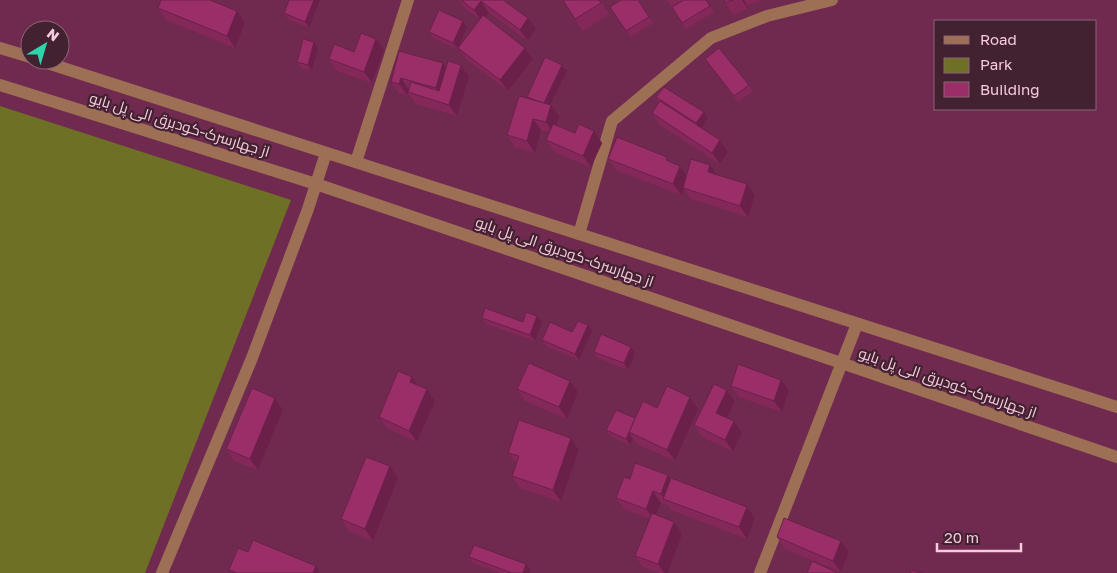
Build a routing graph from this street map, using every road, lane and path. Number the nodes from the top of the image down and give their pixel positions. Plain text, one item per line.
1 (408, 0) edge
2 (832, 0) edge
3 (0, 48) edge
4 (20, 54) edge
5 (69, 70) edge
6 (0, 86) edge
7 (326, 153) junction
8 (356, 162) junction
9 (316, 184) junction
10 (579, 234) junction
11 (857, 324) junction
12 (842, 363) junction
13 (1117, 407) edge
14 (1117, 457) edge
15 (162, 573) edge
16 (760, 573) edge

1 - 8 street
2 - 10 street
3 - 4 street
5 - 7 street, از جهارسرک-کودبرق الی پل بایو
6 - 9 street, از جهارسرک-کودبرق الی پل بایو
7 - 8 street, از جهارسرک-کودبرق الی پل بایو
7 - 9 street
8 - 10 street, از جهارسرک-کودبرق الی پل بایو
9 - 12 street, از جهارسرک-کودبرق الی پل بایو
9 - 15 street
10 - 11 street, از جهارسرک-کودبرق الی پل بایو
11 - 12 street
11 - 13 street, از جهارسرک-کودبرق الی پل بایو
12 - 14 street, از جهارسرک-کودبرق الی پل بایو
12 - 16 street

